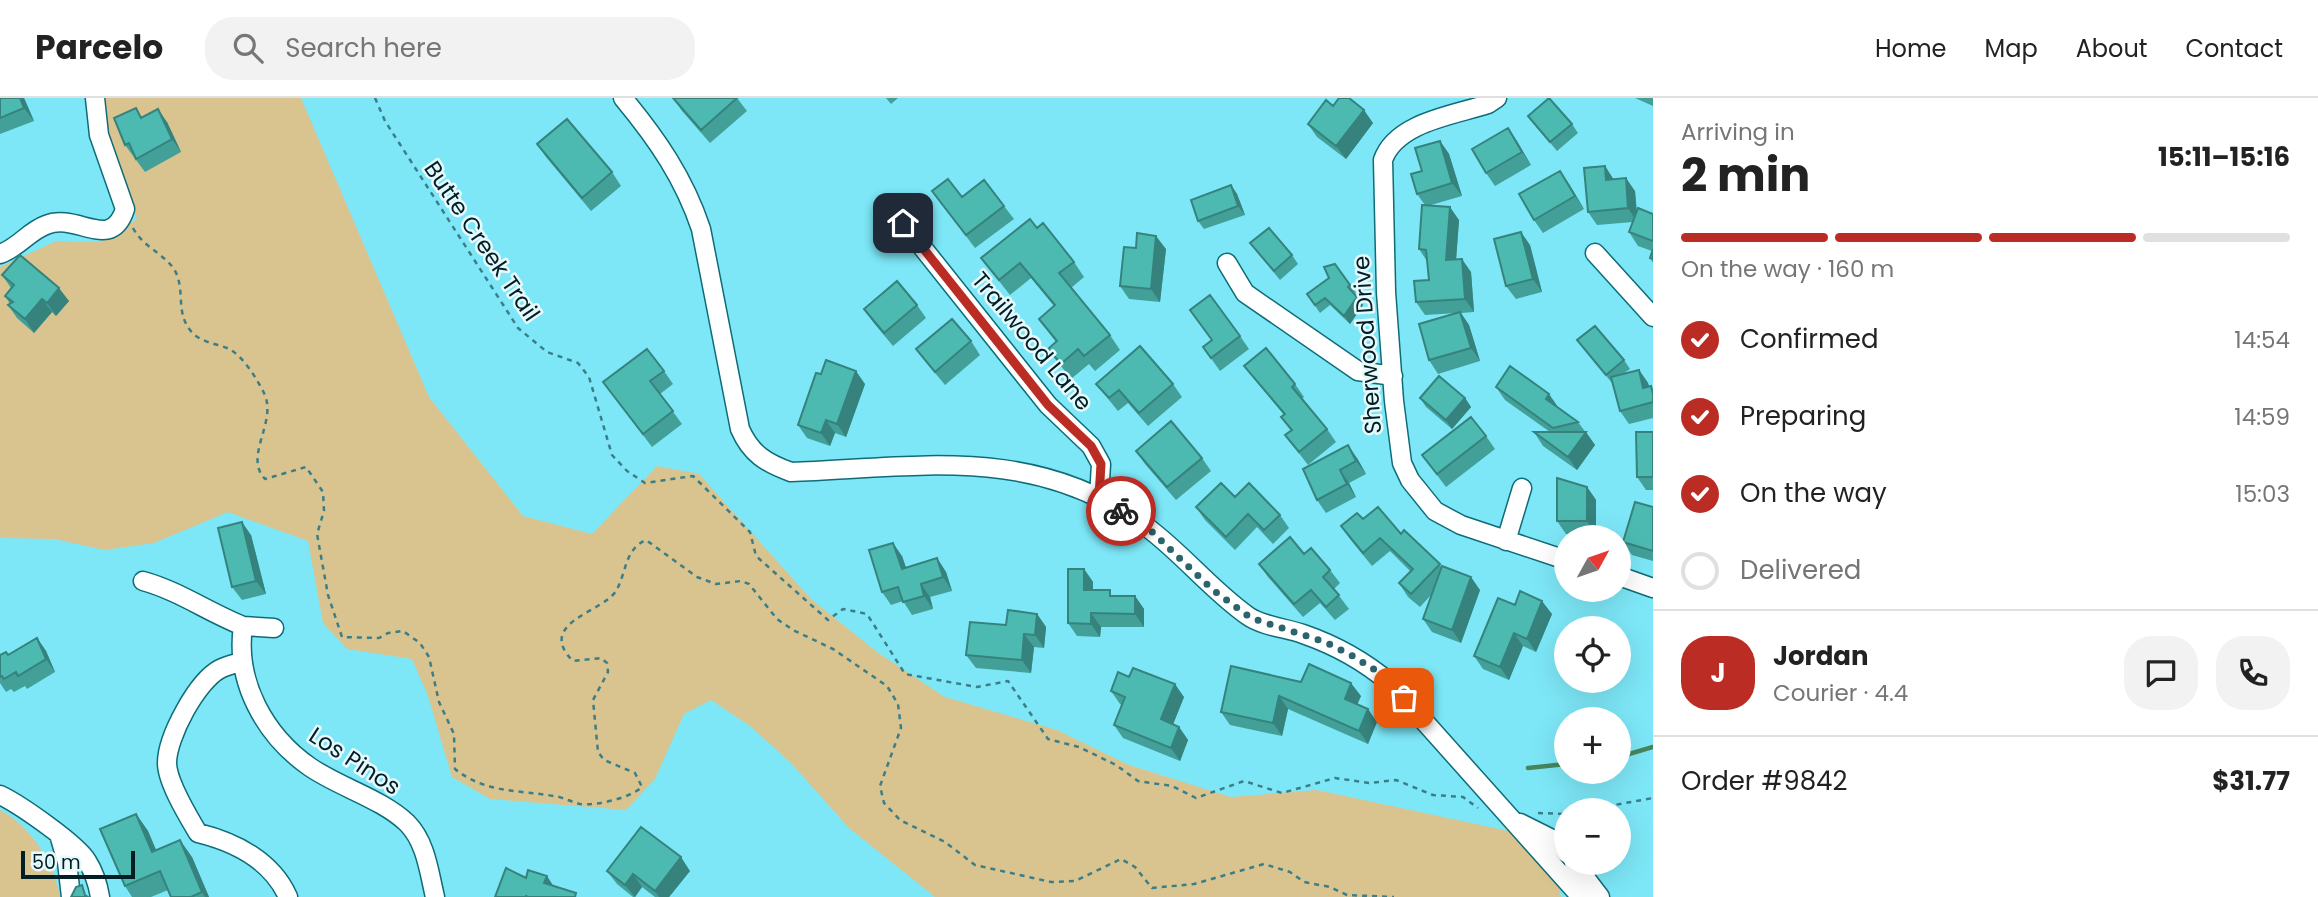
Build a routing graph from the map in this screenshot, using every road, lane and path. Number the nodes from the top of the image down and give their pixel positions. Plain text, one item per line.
1 (95, 98) edge
2 (375, 98) edge
3 (623, 98) edge
4 (1497, 98) edge
5 (125, 209) junction
6 (903, 223) dead end
7 (1595, 253) dead end
8 (0, 254) edge
9 (1227, 263) dead end
10 (1653, 317) edge
11 (1392, 376) junction
12 (1522, 488) dead end
13 (1099, 497) junction
14 (1506, 541) junction
15 (1554, 556) edge
16 (1631, 580) edge
17 (143, 581) dead end
18 (1653, 588) edge
19 (243, 626) junction
20 (274, 628) dead end
21 (241, 662) junction
22 (0, 794) edge
23 (1653, 797) edge
24 (1631, 801) edge
25 (1480, 810) dead end
26 (1554, 813) edge
27 (1510, 817) junction
28 (60, 838) junction
29 (1554, 840) edge
30 (1581, 875) edge
31 (94, 876) junction
32 (70, 890) edge
33 (1593, 896) edge
34 (100, 897) edge
35 (288, 897) edge
36 (435, 897) edge
37 (1394, 897) edge

1 - 5 street
2 - 25 path, Butte Creek Trail
3 - 13 street
4 - 11 street, Sherwood Drive
5 - 8 street
5 - 37 path
6 - 13 street, Trailwood Lane
7 - 10 street
9 - 11 street
11 - 14 street, Sherwood Drive
12 - 14 street
13 - 27 street
14 - 15 street, Sherwood Drive
16 - 18 street
17 - 19 street
19 - 20 street
19 - 21 street, Los Pinos
21 - 35 street
21 - 36 street, Los Pinos
22 - 28 street
23 - 24 path
26 - 27 path
27 - 29 street
27 - 33 street
28 - 31 street
28 - 32 street
30 - 33 street
31 - 32 street
31 - 34 street

